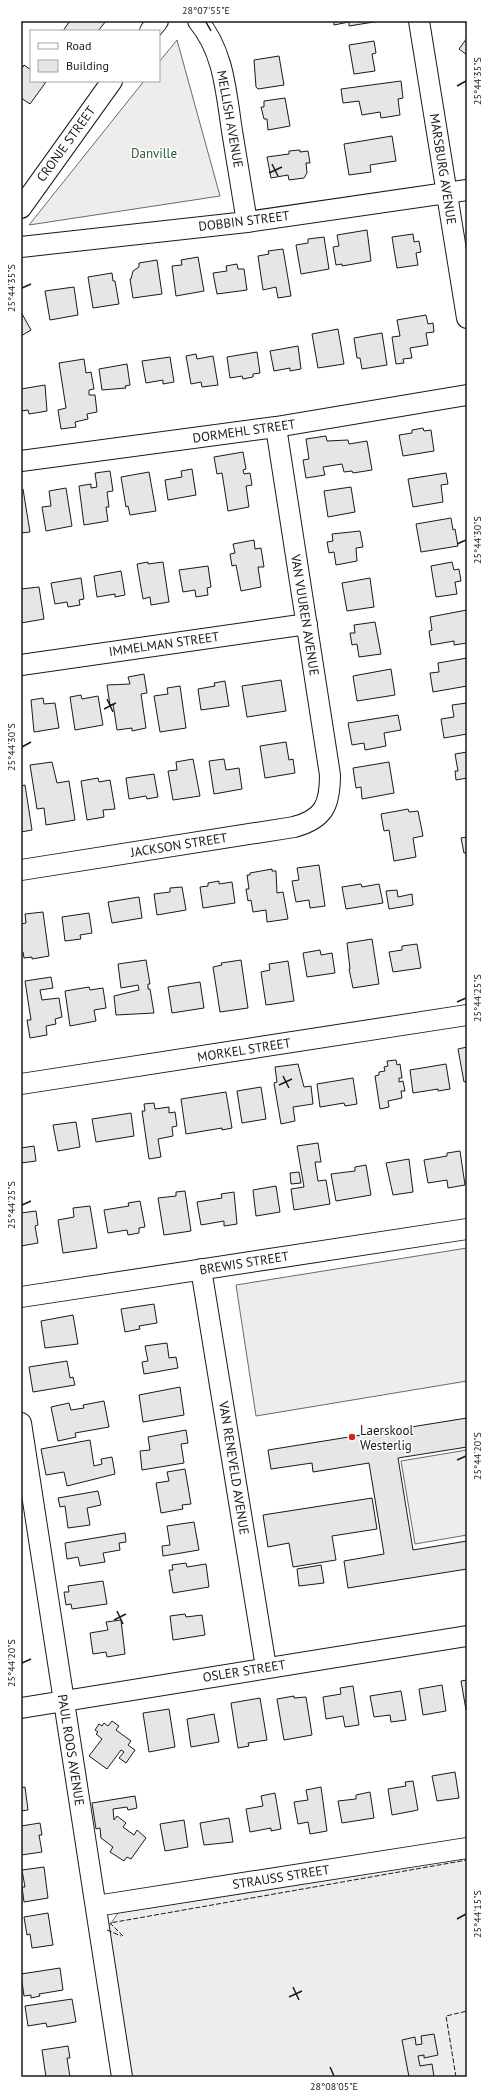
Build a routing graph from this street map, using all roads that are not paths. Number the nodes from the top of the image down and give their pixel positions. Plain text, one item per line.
1 (158, 21) edge
2 (198, 21) edge
3 (419, 21) edge
4 (151, 30) edge
5 (111, 82) edge
6 (467, 190) edge
7 (447, 194) junction
8 (21, 208) edge
9 (247, 222) junction
10 (21, 247) edge
11 (467, 318) edge
12 (467, 395) edge
13 (276, 427) junction
14 (21, 461) edge
15 (307, 624) junction
16 (21, 665) edge
17 (328, 803) joint
18 (21, 870) edge
19 (467, 1015) edge
20 (21, 1084) edge
21 (467, 1229) edge
22 (201, 1269) junction
23 (21, 1297) edge
24 (21, 1423) edge
25 (467, 1636) edge
26 (266, 1667) junction
27 (63, 1702) junction
28 (21, 1708) edge
29 (467, 1848) edge
30 (96, 1906) junction
31 (122, 2077) edge

1 - 4 street
2 - 9 street, MELLISH AVENUE
3 - 7 street, MARSBURG AVENUE
5 - 8 street, CRONJE STREET
6 - 7 street, DOBBIN STREET
7 - 9 street, DOBBIN STREET
7 - 11 street, MARSBURG AVENUE
9 - 10 street, DOBBIN STREET
12 - 13 street, DORMEHL STREET
13 - 14 street, DORMEHL STREET
13 - 15 street, VAN VUUREN AVENUE
15 - 16 street, IMMELMAN STREET
15 - 17 street, VAN VUUREN AVENUE
17 - 18 street, JACKSON STREET
19 - 20 street, MORKEL STREET
21 - 22 street, BREWIS STREET
22 - 23 street, BREWIS STREET
22 - 26 street, VAN RENEVELD AVENUE
24 - 27 street, PAUL ROOS AVENUE
25 - 26 street, OSLER STREET
26 - 27 street, OSLER STREET
27 - 28 street, OSLER STREET
27 - 30 street, PAUL ROOS AVENUE
29 - 30 street, STRAUSS STREET
30 - 31 street, PAUL ROOS AVENUE

